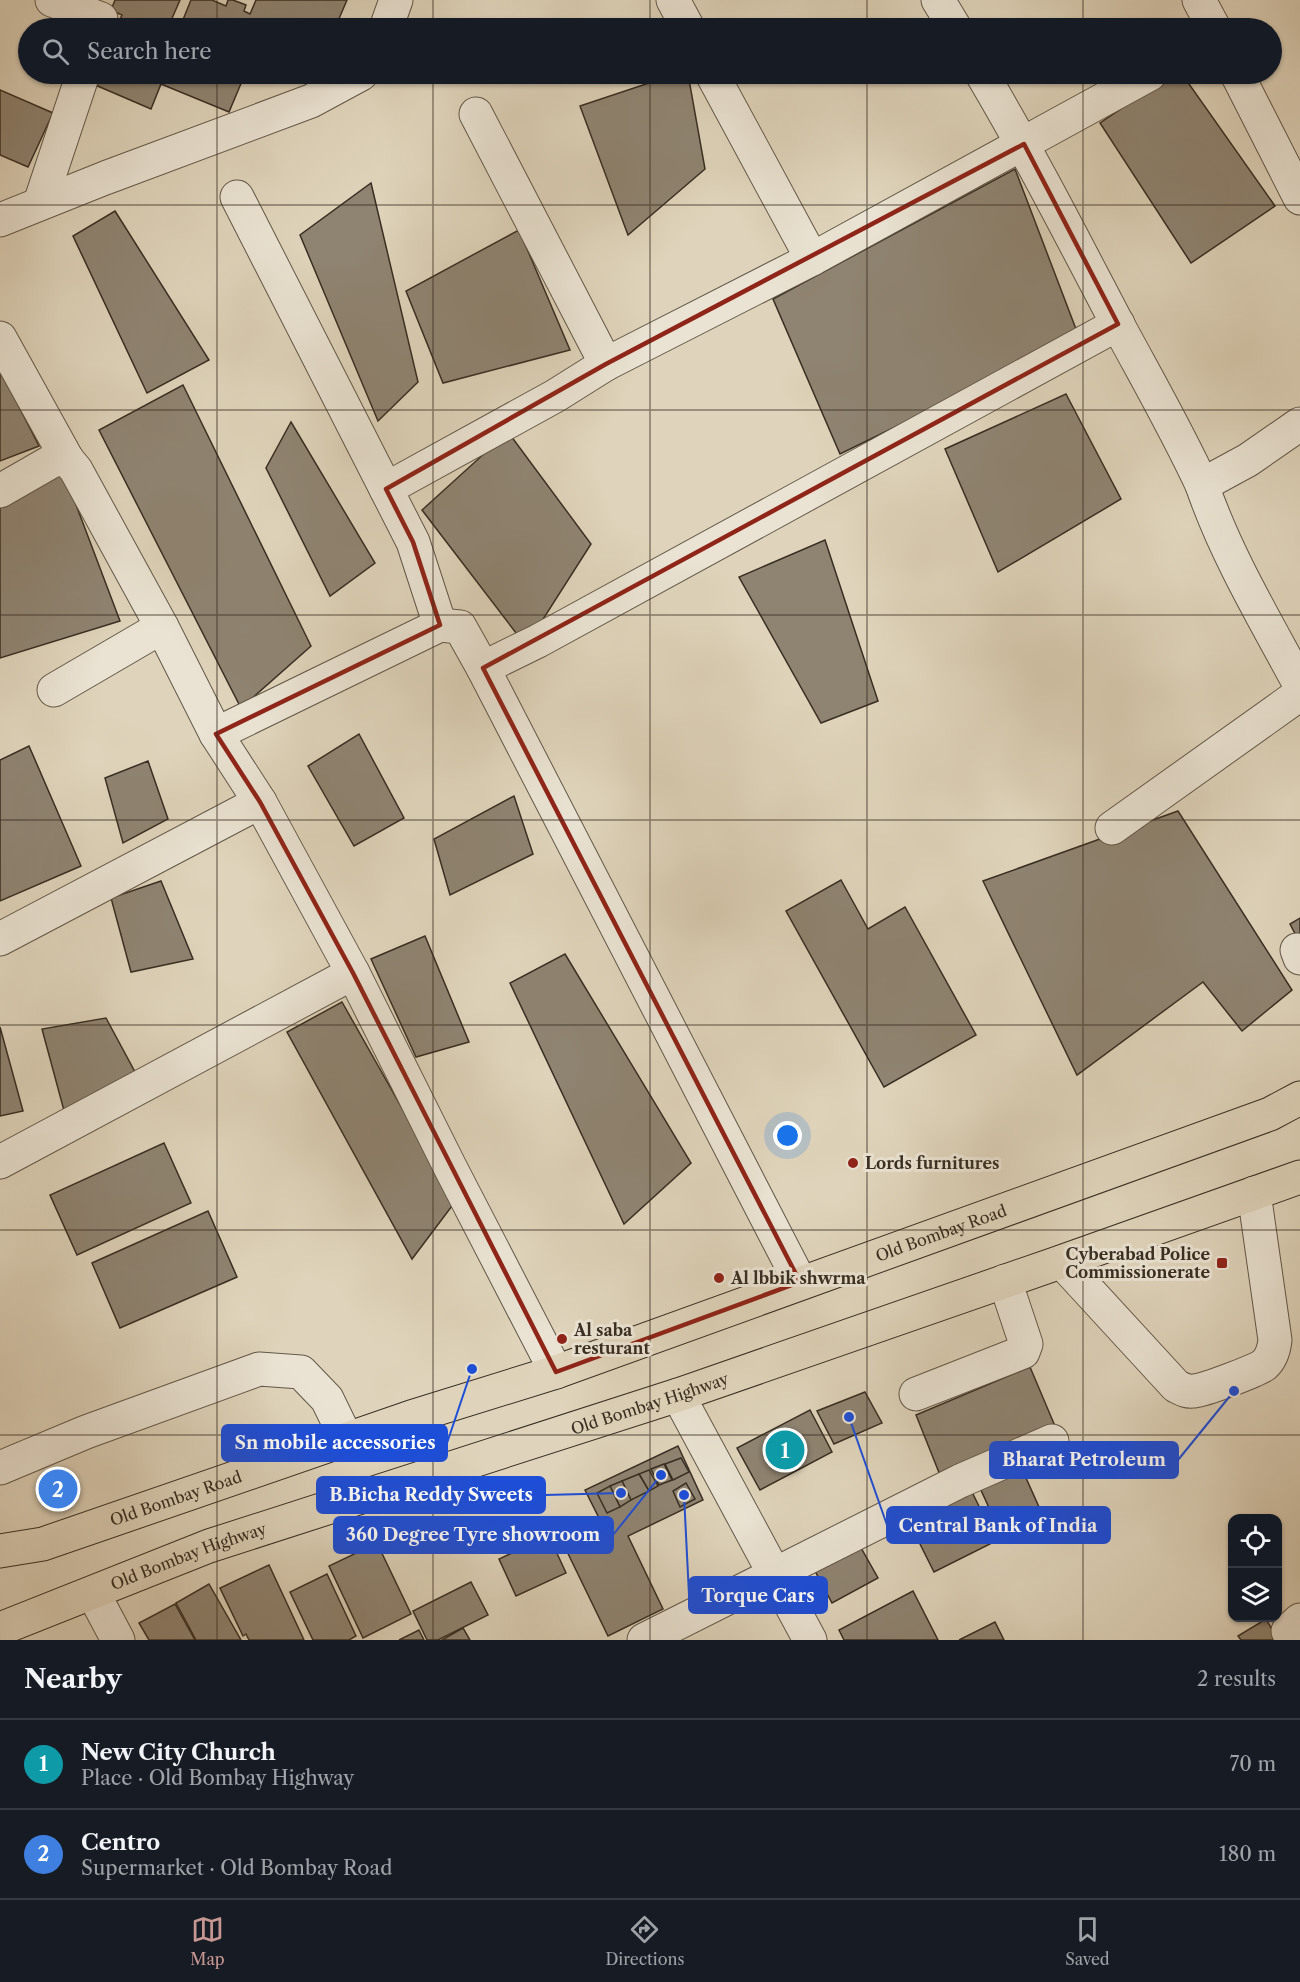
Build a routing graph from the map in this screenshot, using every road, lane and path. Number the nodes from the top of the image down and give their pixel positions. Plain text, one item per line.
1 (52, 0) edge
2 (396, 0) edge
3 (673, 0) edge
4 (938, 0) edge
5 (1199, 0) edge
6 (102, 16) edge
7 (390, 18) edge
8 (683, 18) edge
9 (949, 18) edge
10 (1209, 18) edge
11 (80, 84) edge
12 (342, 84) edge
13 (717, 84) edge
14 (988, 84) edge
15 (1132, 84) edge
16 (1242, 84) edge
17 (476, 114) dead end
18 (1024, 144) junction
19 (237, 197) dead end
20 (1300, 198) edge
21 (40, 203) junction
22 (0, 220) edge
23 (812, 259) junction
24 (1118, 324) junction
25 (0, 338) edge
26 (606, 364) junction
27 (1300, 424) edge
28 (67, 459) junction
29 (1202, 485) junction
30 (386, 489) junction
31 (0, 491) edge
32 (440, 625) junction
33 (162, 627) junction
34 (483, 668) junction
35 (1300, 685) edge
36 (54, 690) dead end
37 (1300, 694) edge
38 (216, 734) junction
39 (260, 802) junction
40 (1112, 828) dead end
41 (0, 939) edge
42 (354, 973) junction
43 (1300, 1098) edge
44 (0, 1162) edge
45 (1300, 1177) edge
46 (1254, 1193) junction
47 (1062, 1262) junction
48 (1005, 1281) junction
49 (800, 1282) junction
50 (556, 1372) junction
51 (916, 1394) dead end
52 (678, 1395) junction
53 (347, 1440) junction
54 (1052, 1441) dead end
55 (0, 1468) edge
56 (43, 1544) junction
57 (0, 1551) edge
58 (0, 1563) edge
59 (775, 1574) junction
60 (93, 1593) junction
61 (0, 1629) edge
62 (118, 1640) edge
63 (644, 1640) edge
64 (810, 1640) edge

1 - 6 street
2 - 7 street
3 - 8 street
4 - 9 street
5 - 10 street
11 - 21 street
12 - 21 street
13 - 23 street
14 - 18 street
15 - 18 street
16 - 20 street
17 - 26 street
18 - 23 street
18 - 24 street
19 - 30 street
21 - 22 street
23 - 26 street
24 - 29 street
24 - 34 street
25 - 28 street
26 - 30 street
27 - 29 street
28 - 31 street
28 - 33 street
29 - 35 street
30 - 32 street
32 - 34 street
32 - 38 street
33 - 36 street
33 - 38 street
34 - 49 street
37 - 40 street
38 - 39 street
39 - 41 street
39 - 42 street
42 - 44 street
42 - 50 street
43 - 49 main road, Old Bombay Road
45 - 46 main road, Old Bombay Highway
46 - 47 main road, Old Bombay Highway
46 - 47 street
47 - 48 main road, Old Bombay Highway
48 - 51 street
48 - 52 main road, Old Bombay Highway
49 - 50 main road, Old Bombay Road
50 - 53 main road, Old Bombay Road
52 - 59 street
52 - 60 main road, Old Bombay Highway
53 - 55 street
53 - 56 main road, Old Bombay Road
54 - 59 street
56 - 57 main road, Old Bombay Road
56 - 58 main road
59 - 63 street
59 - 64 street
60 - 61 main road, Old Bombay Highway
60 - 62 street

